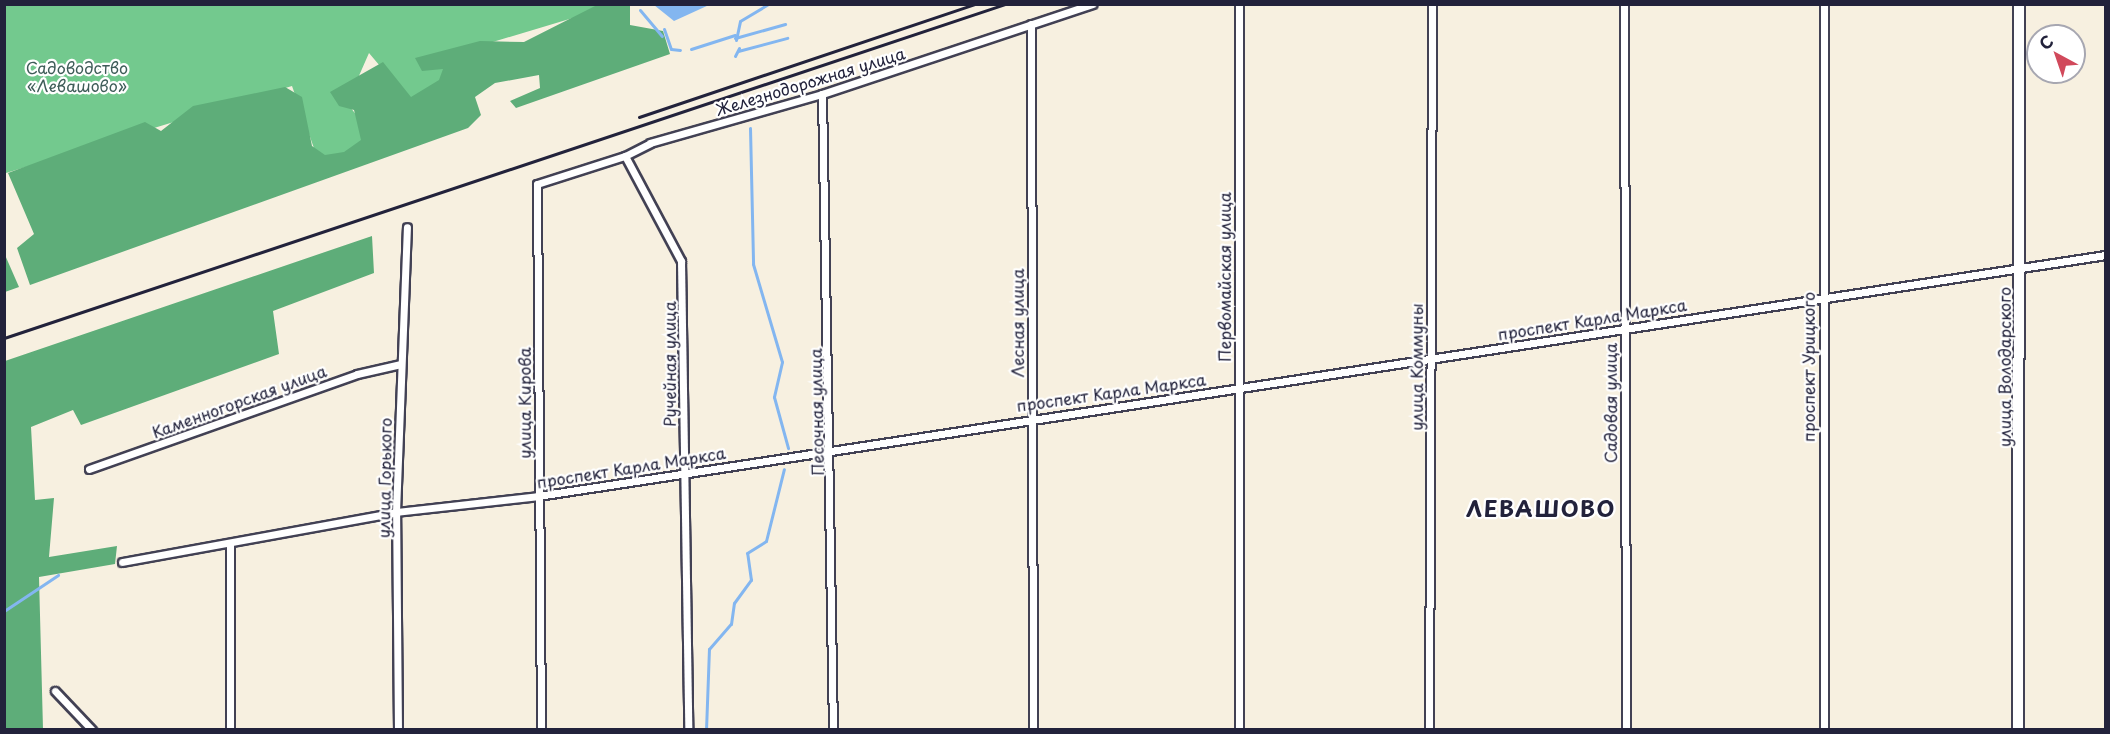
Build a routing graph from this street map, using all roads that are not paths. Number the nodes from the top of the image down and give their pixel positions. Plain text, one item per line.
1 (1092, 4) edge
2 (1239, 4) edge
3 (1432, 4) edge
4 (1624, 4) edge
5 (1824, 4) edge
6 (2019, 4) edge
7 (1031, 24) junction
8 (822, 93) junction
9 (625, 156) junction
10 (537, 184) joint
11 (408, 227) dead end
12 (2106, 255) edge
13 (2019, 268) junction
14 (1821, 298) junction
15 (1623, 327) junction
16 (1429, 359) junction
17 (400, 364) junction
18 (1237, 388) junction
19 (1030, 416) junction
20 (831, 450) junction
21 (89, 469) dead end
22 (683, 471) junction
23 (538, 496) junction
24 (396, 512) junction
25 (230, 544) junction
26 (122, 562) dead end
27 (55, 691) dead end
28 (92, 729) edge
29 (230, 729) edge
30 (398, 729) edge
31 (541, 729) edge
32 (688, 729) edge
33 (833, 729) edge
34 (1033, 729) edge
35 (1239, 729) edge
36 (1429, 729) edge
37 (1626, 729) edge
38 (1824, 729) edge
39 (2018, 729) edge

1 - 7 street, Железнодорожная улица
2 - 18 street, Первомайская улица
3 - 16 street, улица Коммуны
4 - 15 street, Садовая улица
5 - 14 street, проспект Урицкого
6 - 13 street, улица Володарского
7 - 8 street, Железнодорожная улица
7 - 19 street, Лесная улица
8 - 9 street, Железнодорожная улица
8 - 20 street, Песочная улица
9 - 10 street, Железнодорожная улица
9 - 22 street, Ручейная улица
10 - 23 street, улица Кирова
11 - 17 street, улица Горького
12 - 13 street, проспект Карла Маркса
13 - 14 street, проспект Карла Маркса
13 - 39 street, улица Володарского
14 - 15 street, проспект Карла Маркса
14 - 38 street, проспект Урицкого
15 - 16 street, проспект Карла Маркса
15 - 37 street, Садовая улица
16 - 18 street, проспект Карла Маркса
16 - 36 street, улица Коммуны
17 - 21 street, Каменногорская улица
17 - 24 street, улица Горького
18 - 19 street, проспект Карла Маркса
18 - 35 street, Первомайская улица
19 - 20 street, проспект Карла Маркса
19 - 34 street, Лесная улица
20 - 22 street, проспект Карла Маркса
20 - 33 street, Песочная улица
22 - 23 street, проспект Карла Маркса
22 - 32 street, Ручейная улица
23 - 24 street, проспект Карла Маркса
23 - 31 street, улица Кирова
24 - 25 street, проспект Карла Маркса
24 - 30 street, улица Горького
25 - 26 street, проспект Карла Маркса
25 - 29 street
27 - 28 street

